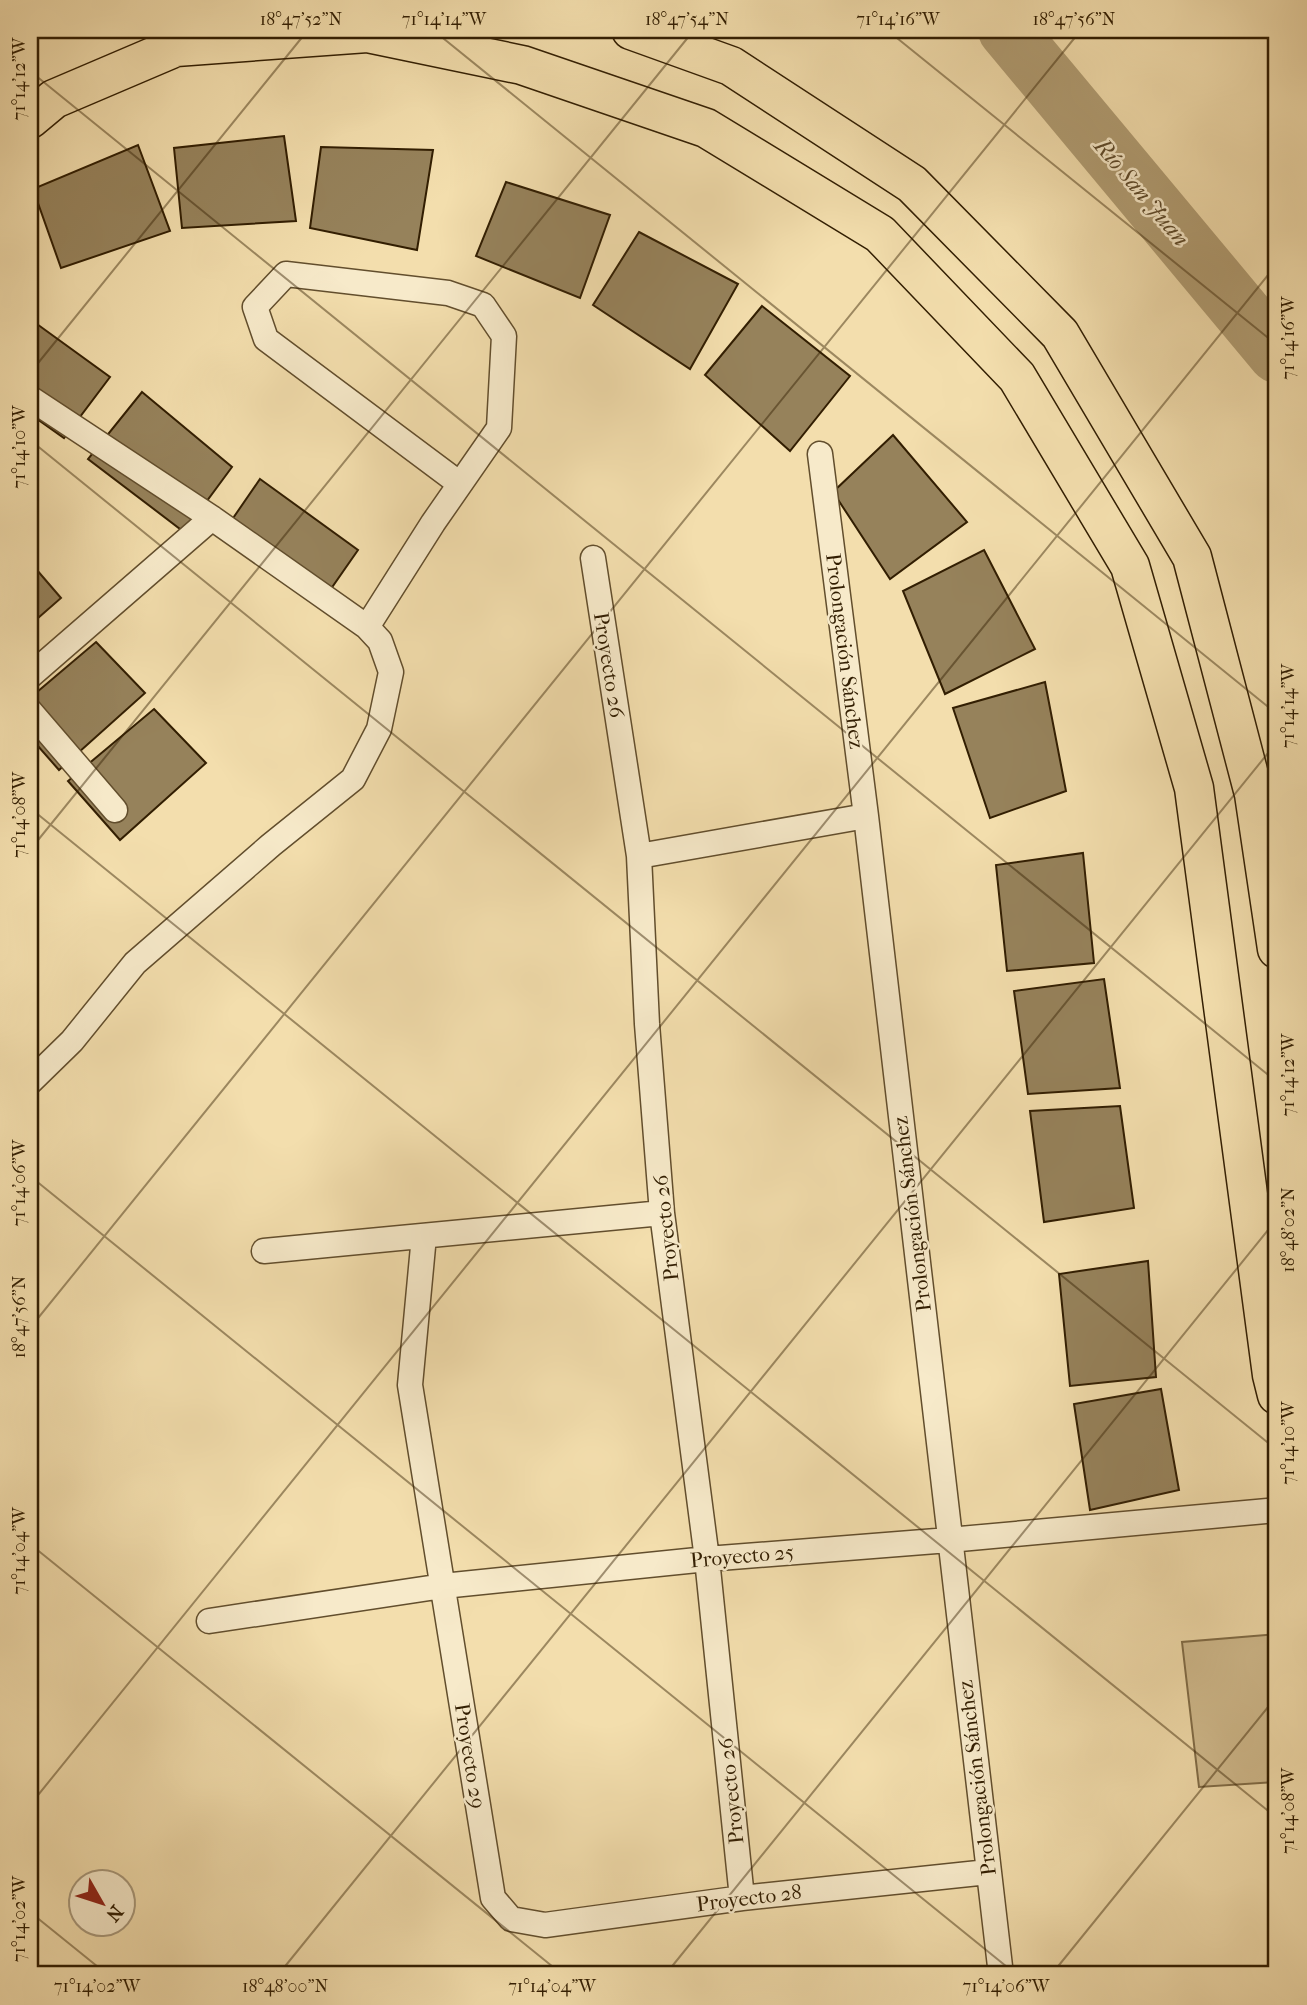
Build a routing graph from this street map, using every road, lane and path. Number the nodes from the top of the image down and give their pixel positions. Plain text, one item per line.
1 (650, 33) edge
2 (30, 119) edge
3 (30, 398) edge
4 (820, 454) dead end
5 (460, 484) junction
6 (212, 518) junction
7 (593, 558) dead end
8 (367, 627) junction
9 (30, 676) edge
10 (30, 711) edge
11 (115, 810) dead end
12 (866, 816) junction
13 (639, 856) junction
14 (1277, 949) edge
15 (30, 1082) edge
16 (662, 1213) junction
17 (424, 1236) junction
18 (264, 1251) dead end
19 (1277, 1395) edge
20 (1277, 1510) edge
21 (949, 1541) junction
22 (707, 1559) junction
23 (443, 1586) junction
24 (209, 1620) dead end
25 (988, 1872) junction
26 (742, 1898) junction
27 (511, 1919) joint
28 (1001, 1975) edge

1 - 14 main road
2 - 19 main road
3 - 6 street
4 - 12 street, Prolongación Sánchez
5 - 5 street
5 - 8 street
6 - 8 street
6 - 9 street
7 - 13 street, Proyecto 26
8 - 15 street
10 - 11 street
12 - 13 street
12 - 21 street, Prolongación Sánchez
13 - 16 street, Proyecto 26
16 - 17 street
16 - 22 street, Proyecto 26
17 - 18 street
17 - 23 street, Proyecto 29
20 - 21 street, Proyecto 25
21 - 22 street, Proyecto 25
21 - 25 street, Prolongación Sánchez
22 - 23 street, Proyecto 25
22 - 26 street, Proyecto 26
23 - 24 street, Proyecto 25
23 - 27 street, Proyecto 29
25 - 26 street, Proyecto 28
25 - 28 street, Prolongación Sánchez
26 - 27 street, Proyecto 28

